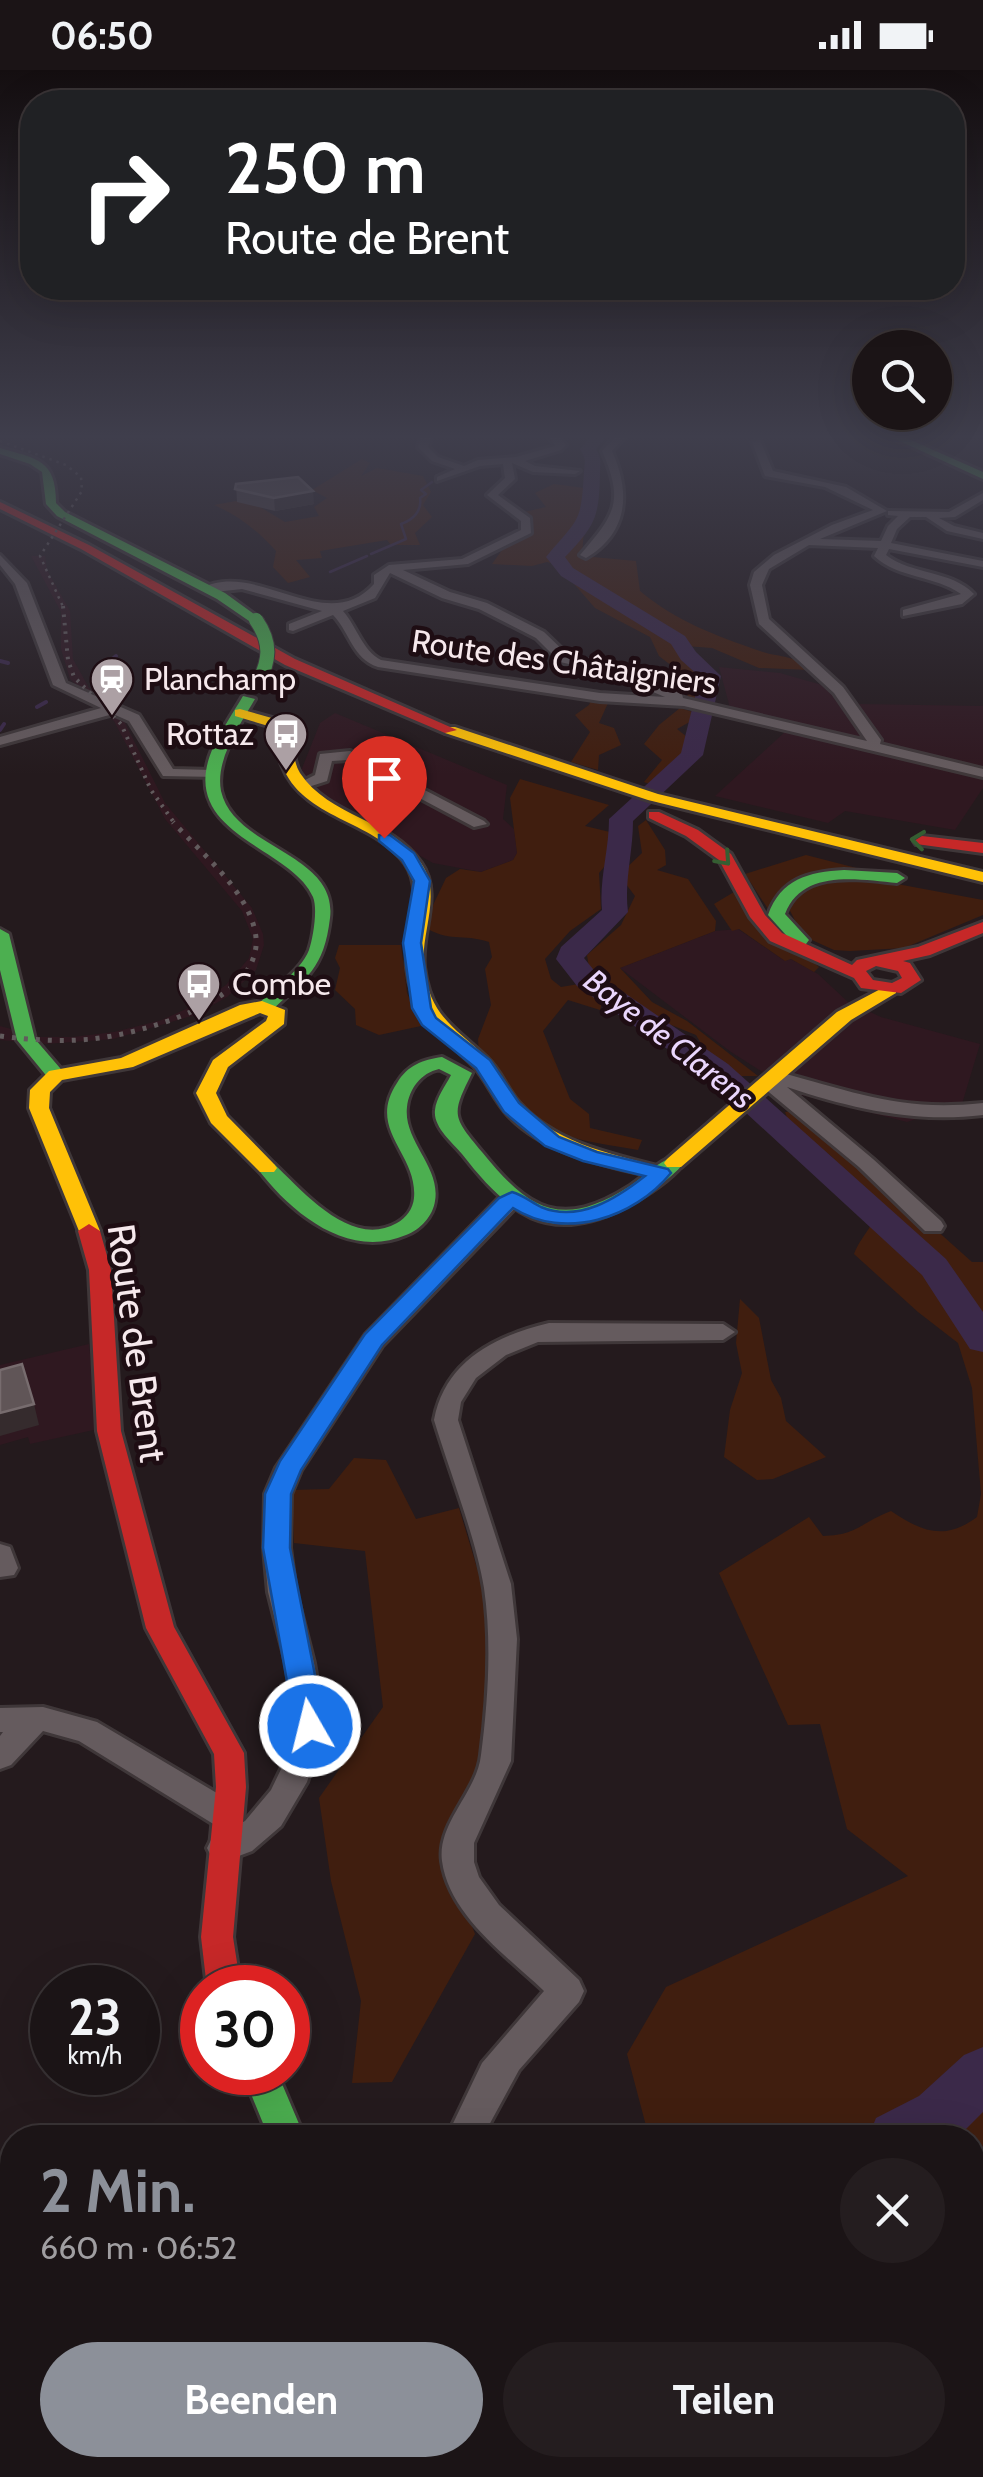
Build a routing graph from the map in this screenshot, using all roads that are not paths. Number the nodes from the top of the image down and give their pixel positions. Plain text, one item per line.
1 (54, 550) edge
2 (94, 550) edge
3 (132, 550) edge
4 (488, 550) edge
5 (590, 550) edge
6 (791, 550) edge
7 (883, 550) edge
8 (913, 550) edge
9 (586, 555) dead end
10 (0, 558) edge
11 (983, 564) edge
12 (390, 568) junction
13 (4, 588) dead end
14 (206, 588) junction
15 (24, 594) junction
16 (336, 610) junction
17 (908, 612) dead end
18 (293, 626) dead end
19 (688, 703) junction
20 (117, 705) junction
21 (240, 713) junction
22 (0, 741) edge
23 (871, 749) junction
24 (535, 766) junction
25 (983, 773) edge
26 (213, 774) junction
27 (585, 782) junction
28 (302, 785) junction
29 (479, 824) dead end
30 (842, 844) junction
31 (983, 848) edge
32 (983, 877) edge
33 (983, 891) edge
34 (983, 927) edge
35 (0, 934) edge
36 (983, 940) edge
37 (868, 969) junction
38 (912, 974) junction
39 (890, 989) junction
40 (265, 1007) junction
41 (844, 1016) junction
42 (56, 1075) junction
43 (770, 1085) junction
44 (983, 1109) edge
45 (661, 1173) junction
46 (512, 1198) junction
47 (932, 1226) dead end
48 (723, 1332) dead end
49 (35, 1719) junction
50 (0, 1720) edge
51 (0, 1756) edge
52 (226, 1816) junction
53 (223, 1848) junction
54 (221, 1965) edge
55 (268, 2095) edge
56 (281, 2125) edge
57 (469, 2125) edge

1 - 24 main road
2 - 24 main road
3 - 14 main road
4 - 12 street
5 - 9 street
6 - 23 street
7 - 17 street
8 - 11 street
10 - 15 street
12 - 16 street
12 - 19 street
13 - 15 street
14 - 16 street
14 - 21 main road, bridge
15 - 20 street
16 - 18 street
16 - 19 street, Route des Châtaigniers
19 - 23 street, Route des Châtaigniers
20 - 22 street
20 - 26 street
21 - 26 main road
21 - 28 main road
23 - 25 street, Route des Châtaigniers
24 - 27 main road
26 - 40 main road
27 - 30 main road
27 -> 37 main road
28 - 29 street
28 - 45 main road
31 -> 30 main road
30 - 32 main road
30 - 33 main road
33 - 37 main road
34 - 37 main road
35 - 42 main road
36 - 38 main road
37 - 38 main road
37 - 39 main road
37 - 41 main road
38 - 39 main road
39 - 41 main road
40 - 42 main road
40 - 46 main road
41 - 43 main road
42 - 52 main road, Route de Brent
43 - 44 street
43 - 45 main road
43 - 47 street
45 - 46 main road
46 - 53 street
48 - 57 street
49 - 50 street
49 - 51 street
49 - 52 street
52 - 53 main road
53 - 54 main road
55 - 56 main road

